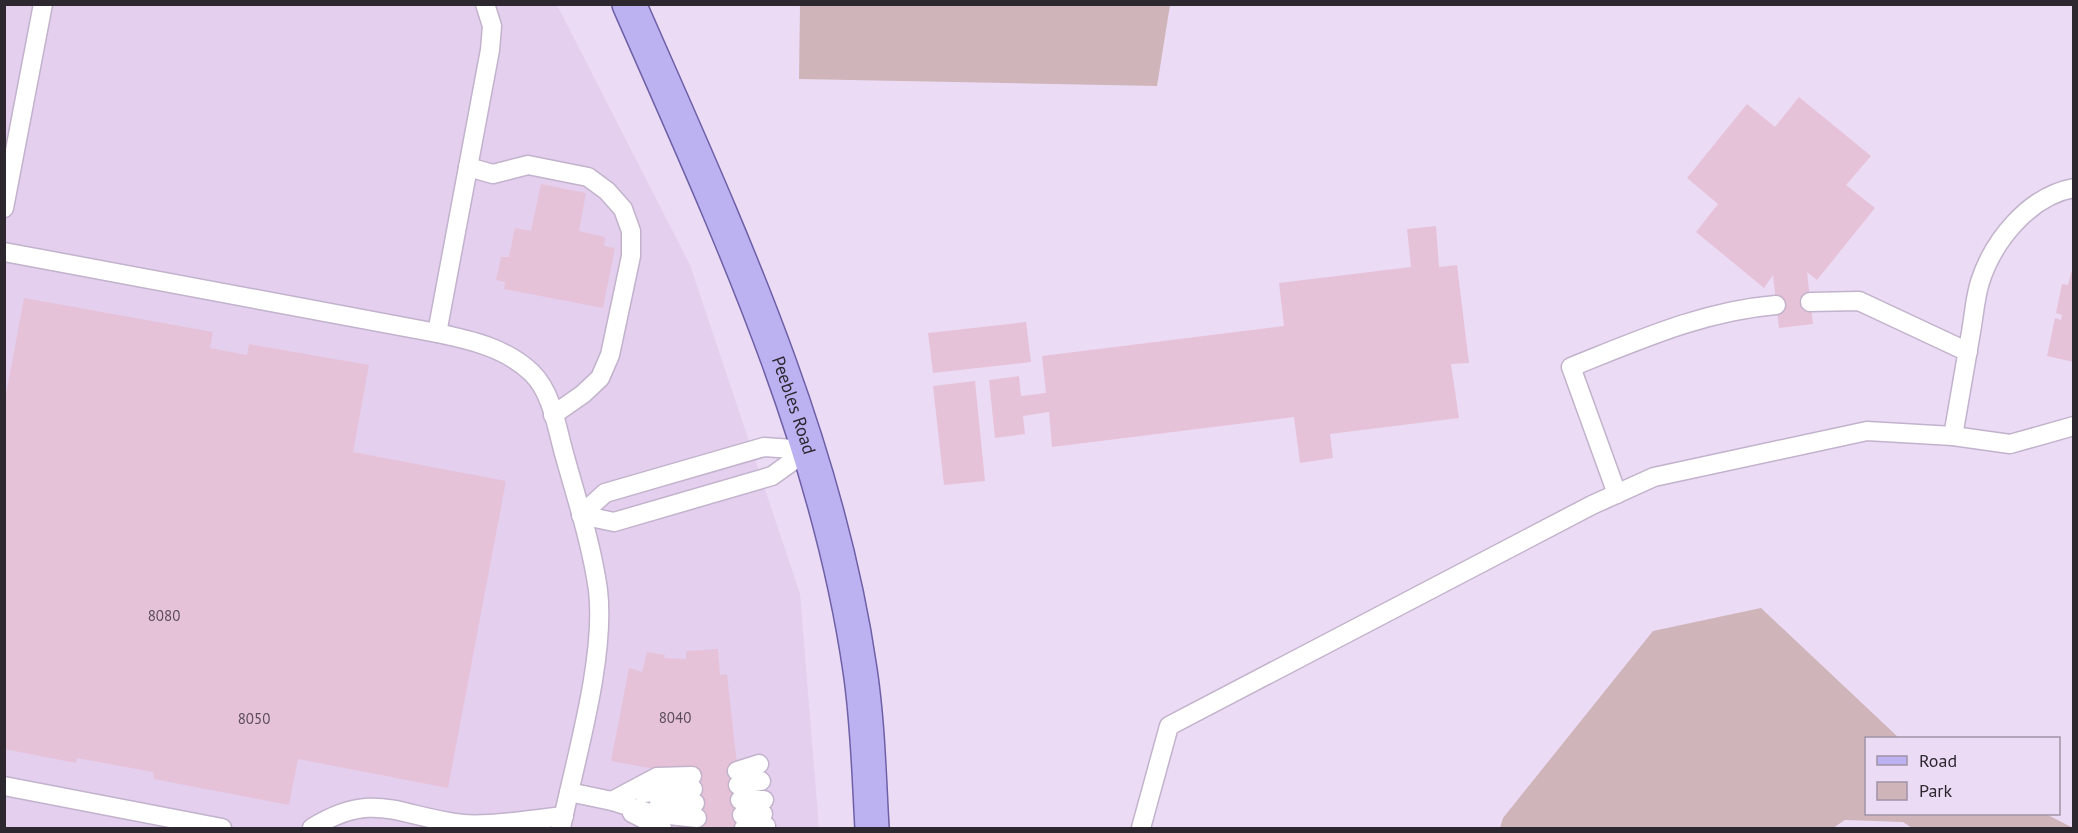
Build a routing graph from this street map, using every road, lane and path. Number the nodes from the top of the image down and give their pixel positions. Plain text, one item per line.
1 (43, 4) edge
2 (485, 4) edge
3 (629, 4) edge
4 (468, 167) junction
5 (2073, 188) edge
6 (4, 207) edge
7 (4, 252) edge
8 (1810, 302) dead end
9 (1776, 305) dead end
10 (437, 333) junction
11 (1968, 351) junction
12 (552, 415) junction
13 (2073, 426) edge
14 (1953, 436) junction
15 (808, 450) junction
16 (1617, 494) junction
17 (581, 515) junction
18 (4, 786) edge
19 (569, 792) junction
20 (763, 797) junction
21 (740, 800) edge
22 (612, 801) junction
23 (563, 822) edge
24 (222, 828) edge
25 (312, 828) edge
26 (662, 828) edge
27 (872, 828) edge
28 (1142, 828) edge

1 - 6 lane
2 - 4 lane
3 - 15 main road, Peebles Road
4 - 10 lane
4 - 12 lane
5 - 11 lane
7 - 10 lane
8 - 11 lane
9 - 16 lane
10 - 12 lane
11 - 14 lane
12 - 17 lane
13 - 14 lane
14 - 16 lane
15 - 17 lane
15 - 17 lane
15 - 27 main road, Peebles Road
16 - 28 lane
17 - 19 lane
18 - 24 lane
19 - 22 lane
19 - 23 lane
20 - 21 lane
20 - 21 lane
20 - 21 lane
22 - 22 lane
22 - 26 lane
23 - 25 lane

